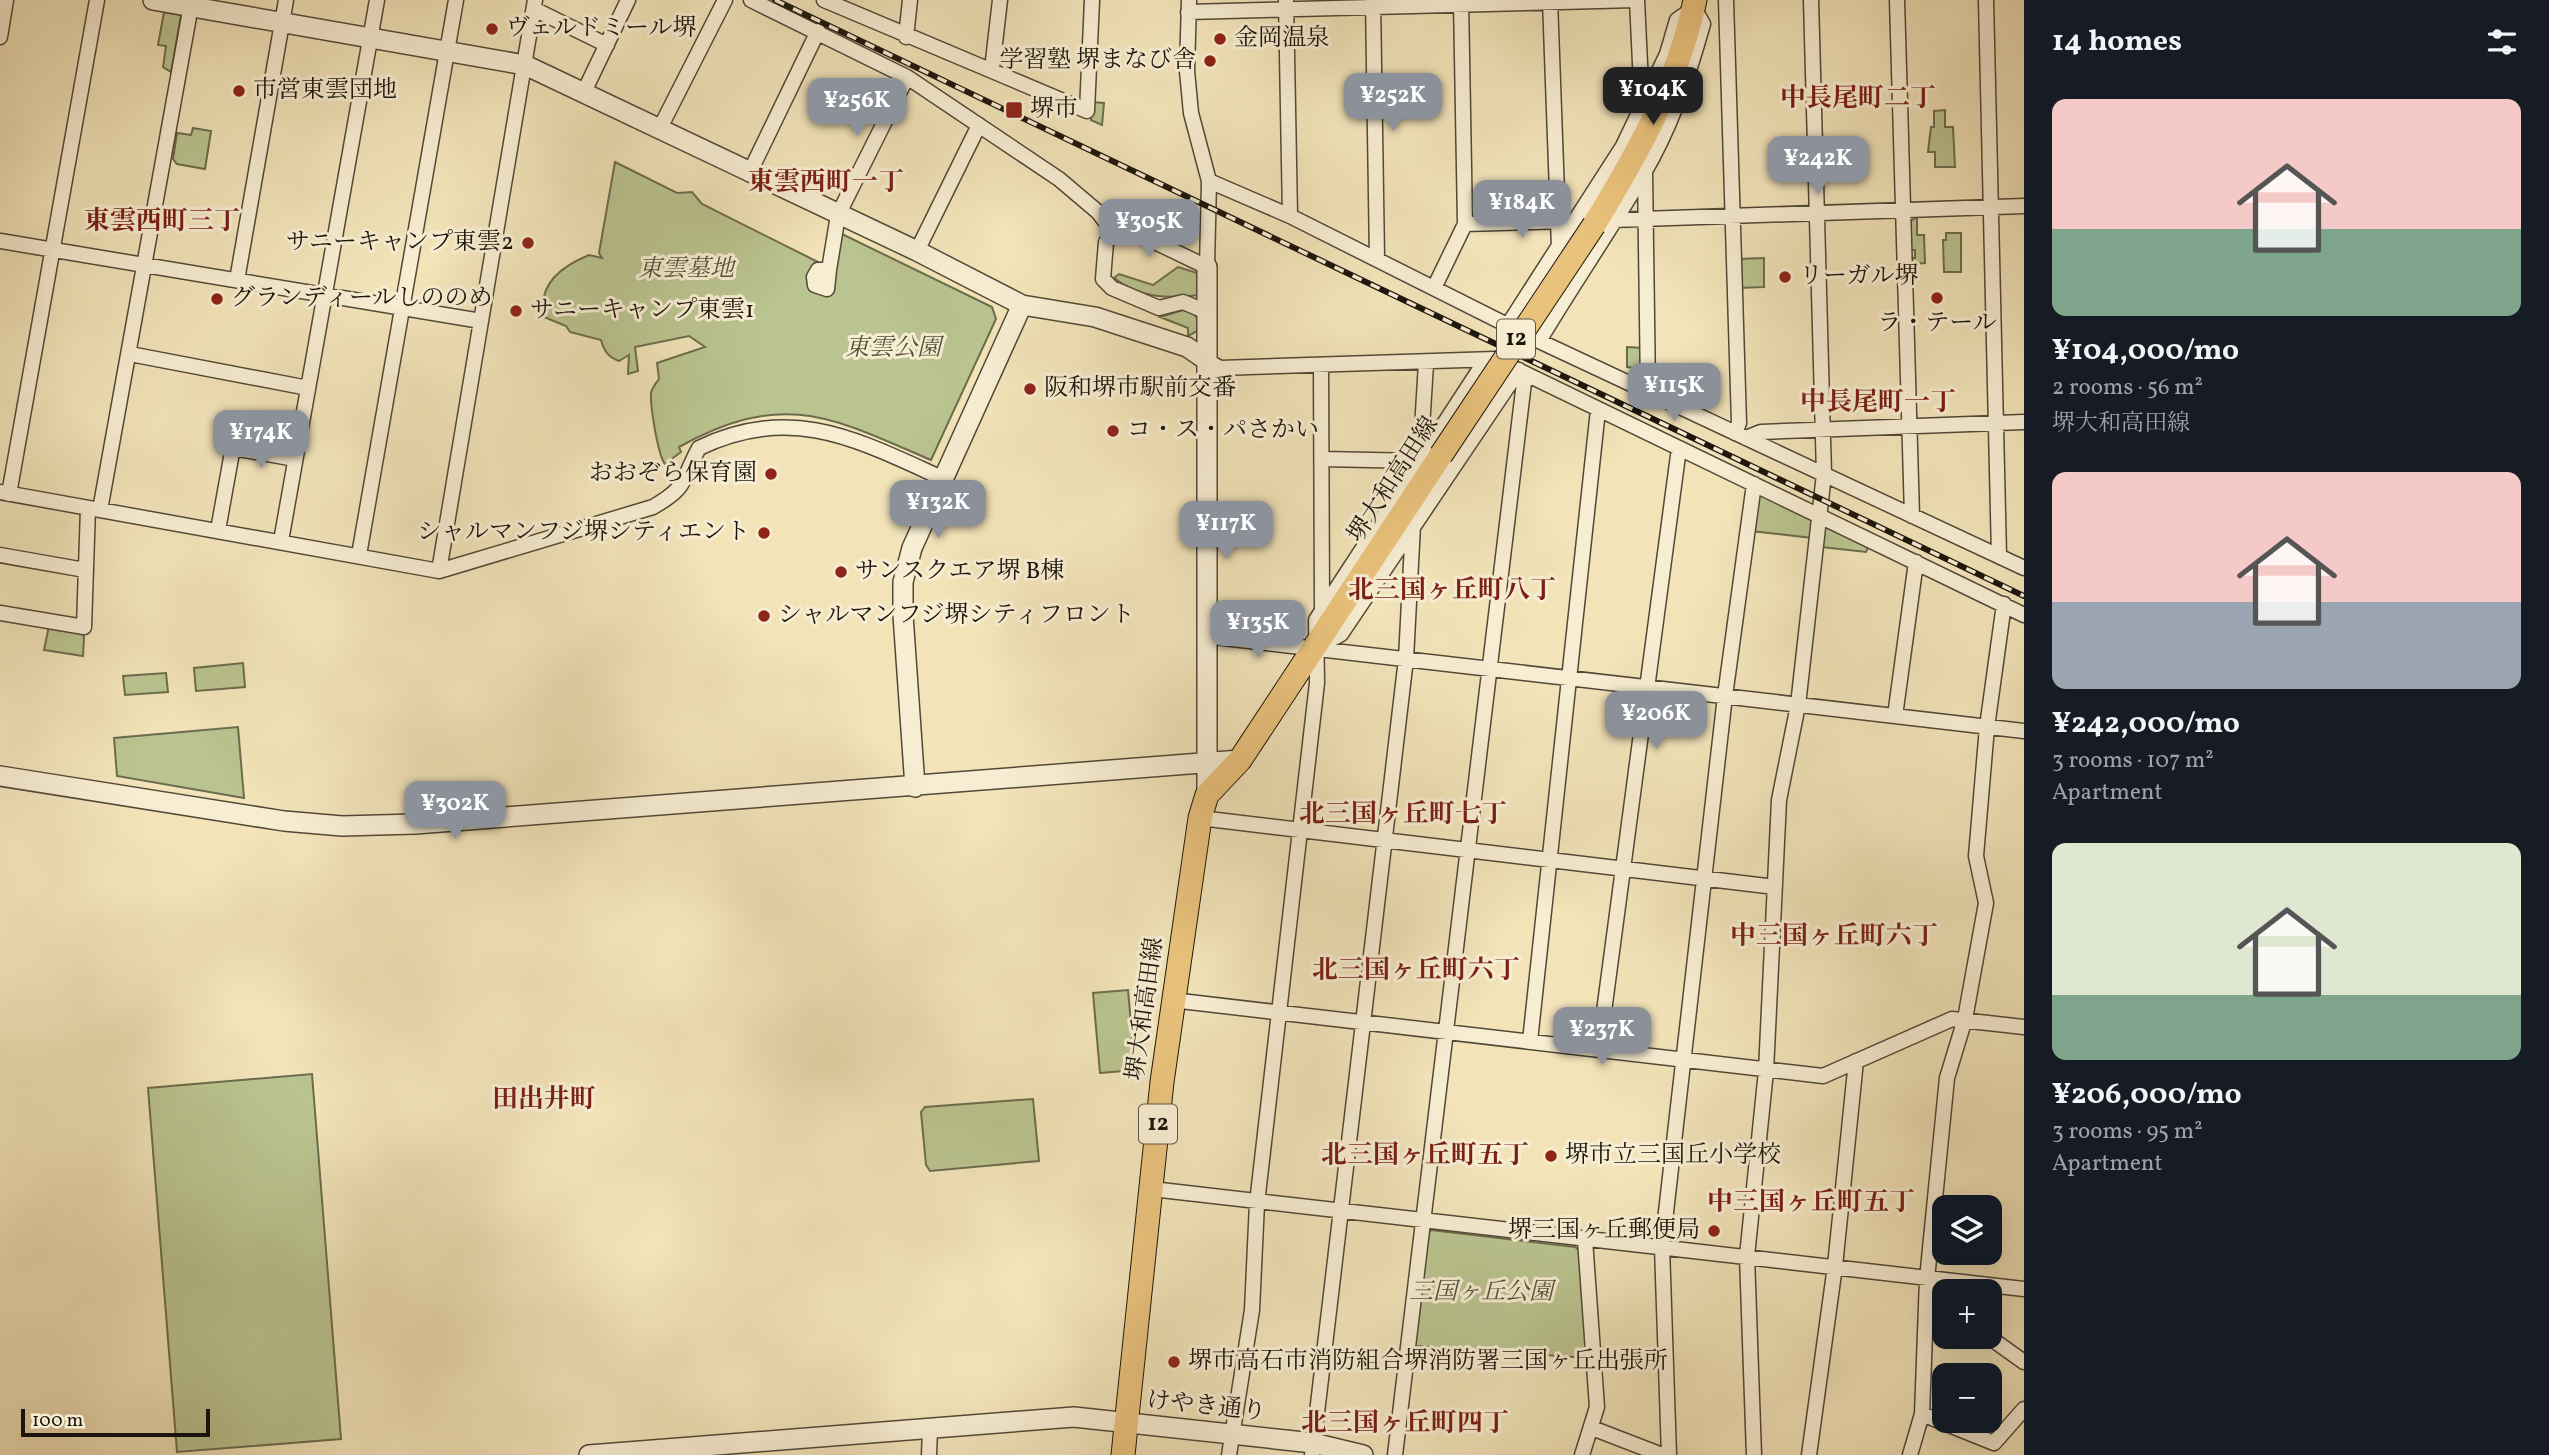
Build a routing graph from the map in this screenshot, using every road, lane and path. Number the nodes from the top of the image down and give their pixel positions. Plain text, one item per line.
1 (6, 0) edge
2 (97, 0) edge
3 (153, 0) edge
4 (286, 0) edge
5 (377, 0) edge
6 (456, 0) edge
7 (627, 0) edge
8 (725, 0) edge
9 (751, 0) edge
10 (824, 0) edge
11 (910, 0) edge
12 (1000, 0) edge
13 (1092, 0) edge
14 (1636, 0) edge
15 (1726, 0) edge
16 (1811, 0) edge
17 (1897, 0) edge
18 (1986, 0) edge
19 (1550, 1) edge
20 (191, 3) edge
21 (1461, 3) edge
22 (1373, 4) edge
23 (1694, 4) edge
24 (535, 5) edge
25 (1286, 5) edge
26 (1189, 6) edge
27 (282, 22) junction
28 (818, 31) junction
29 (0, 37) edge
30 (906, 37) junction
31 (370, 38) junction
32 (607, 45) junction
33 (447, 51) junction
34 (525, 65) junction
35 (992, 69) junction
36 (907, 77) junction
37 (583, 94) junction
38 (1642, 111) junction
39 (979, 125) junction
40 (659, 130) junction
41 (1645, 172) junction
42 (749, 174) junction
43 (1209, 181) junction
44 (2024, 206) edge
45 (1991, 207) junction
46 (1903, 211) junction
47 (1816, 213) junction
48 (838, 215) junction
49 (1290, 216) junction
50 (1731, 216) junction
51 (1645, 219) junction
52 (1558, 222) junction
53 (1595, 222) junction
54 (1465, 225) junction
55 (1115, 234) junction
56 (0, 241) edge
57 (1559, 248) junction
58 (52, 250) junction
59 (917, 251) junction
60 (1377, 258) junction
61 (146, 267) junction
62 (1207, 267) junction
63 (829, 270) dead end
64 (237, 280) junction
65 (1434, 288) junction
66 (324, 294) junction
67 (1022, 305) junction
68 (402, 308) junction
69 (1207, 312) junction
70 (481, 321) junction
71 (1508, 325) junction
72 (1539, 341) junction
73 (130, 354) junction
74 (1206, 360) junction
75 (1485, 361) junction
76 (1426, 363) junction
77 (1321, 365) junction
78 (1522, 372) junction
79 (308, 388) junction
80 (1648, 390) junction
81 (1598, 410) junction
82 (2024, 422) edge
83 (1996, 423) junction
84 (1910, 426) junction
85 (1824, 429) junction
86 (300, 430) junction
87 (1741, 436) junction
88 (233, 447) junction
89 (1679, 448) junction
90 (295, 458) junction
91 (1322, 458) junction
92 (1431, 458) junction
93 (1824, 474) junction
94 (944, 479) junction
95 (1754, 484) junction
96 (4, 493) edge
97 (94, 509) junction
98 (1820, 515) junction
99 (1912, 516) junction
100 (1413, 524) junction
101 (218, 530) junction
102 (281, 541) junction
103 (0, 555) edge
104 (359, 555) junction
105 (1999, 556) junction
106 (1916, 562) junction
107 (2024, 568) edge
108 (85, 570) junction
109 (439, 571) junction
110 (2004, 604) junction
111 (1322, 608) junction
112 (0, 613) edge
113 (2024, 615) edge
114 (1206, 636) junction
115 (1315, 649) junction
116 (1406, 659) junction
117 (1491, 670) junction
118 (1569, 678) junction
119 (1647, 687) junction
120 (1726, 696) junction
121 (1798, 705) junction
122 (1895, 716) junction
123 (1987, 727) junction
124 (2024, 731) edge
125 (1240, 760) junction
126 (1206, 763) junction
127 (0, 775) edge
128 (915, 787) junction
129 (1207, 795) junction
130 (1200, 818) junction
131 (1300, 831) junction
132 (1385, 840) junction
133 (1467, 850) junction
134 (1550, 860) junction
135 (1623, 869) junction
136 (1704, 879) junction
137 (1775, 887) junction
138 (1172, 1000) junction
139 (1278, 1011) junction
140 (1965, 1019) junction
141 (1363, 1021) junction
142 (2024, 1027) edge
143 (1445, 1031) junction
144 (1530, 1041) junction
145 (1599, 1049) junction
146 (1682, 1059) junction
147 (1856, 1061) junction
148 (1766, 1071) junction
149 (1152, 1189) junction
150 (1257, 1203) junction
151 (1342, 1212) junction
152 (1423, 1222) junction
153 (1585, 1240) junction
154 (1662, 1248) junction
155 (1747, 1256) junction
156 (1835, 1266) junction
157 (1927, 1279) junction
158 (2024, 1289) edge
159 (1927, 1310) junction
160 (1932, 1310) edge
161 (2002, 1346) edge
162 (2024, 1362) edge
163 (2024, 1409) edge
164 (1922, 1414) junction
165 (1126, 1424) junction
166 (1592, 1428) junction
167 (930, 1429) junction
168 (1233, 1433) junction
169 (1313, 1449) edge
170 (693, 1451) edge
171 (589, 1455) edge
172 (929, 1455) edge
173 (1123, 1455) edge
174 (1229, 1455) edge
175 (1363, 1455) edge
176 (1395, 1455) edge
177 (1582, 1455) edge
178 (1662, 1455) edge
179 (1669, 1455) edge
180 (1754, 1455) edge
181 (1809, 1455) edge
182 (1910, 1455) edge

1 - 29 street
2 - 58 street
3 - 20 street
4 - 27 street
5 - 31 street
6 - 33 street
7 - 32 street
8 - 40 street
9 - 28 street
10 - 30 street
11 - 30 street
12 - 35 street
13 - 35 street
14 - 19 street
14 - 38 street
15 - 50 street
16 - 47 street
17 - 46 street
18 - 45 street
19 - 21 street
19 - 52 street
20 - 27 street
20 - 61 street
21 - 22 street
21 - 54 street
22 - 25 street
22 - 60 street
23 - 38 street
23 - 41 street
23 - 53 main road, 堺大和高田線 / 12
24 - 32 street
24 - 34 street
25 - 26 street
25 - 49 street
26 - 43 street
27 - 31 street
27 - 64 street
28 - 36 street
28 - 42 street
30 - 35 street
31 - 33 street
31 - 66 street
32 - 37 street
33 - 34 street
33 - 68 street
34 - 37 street
34 - 70 street
36 - 39 street
36 - 48 street
37 - 40 street
38 - 53 street
39 - 55 street
39 - 59 street
40 - 42 street
41 - 51 street
41 - 53 street
42 - 48 street
43 - 49 street
43 - 62 street
44 - 45 street
45 - 46 street
45 - 83 street
46 - 47 street
46 - 84 street
47 - 50 street
47 - 85 street
48 - 59 street
48 - 63 street
49 - 60 street
50 - 51 street
50 - 87 street
51 - 53 street
51 - 80 street
52 - 53 street
52 - 54 street
52 - 57 street
53 - 57 street
53 - 72 street
53 - 92 main road, 堺大和高田線 / 12, bridge
54 - 65 street
55 - 62 street
55 - 69 street
56 - 58 street
57 - 71 street
58 - 61 street
58 - 96 street
59 - 67 street
60 - 65 street
61 - 64 street
61 - 73 street
62 - 69 street
64 - 66 street
65 - 71 street
66 - 68 street
66 - 79 street
67 - 74 street
67 - 94 street
68 - 70 street
68 - 104 street
69 - 74 street
70 - 109 street
71 - 72 street
72 - 80 street
73 - 79 street
73 - 97 street
74 - 77 street
74 - 114 street
75 - 76 street
75 - 78 street
75 - 92 street
76 - 77 street
76 - 92 street
77 - 91 street
78 - 81 street
78 - 100 street
78 - 117 street
79 - 86 street
80 - 87 street
81 - 89 street
81 - 118 street
82 - 83 street
83 - 84 street
83 - 105 street
84 - 85 street
84 - 99 street
85 - 87 street
85 - 93 street
86 - 88 street
86 - 90 street
87 - 93 street
88 - 90 street
88 - 101 street
89 - 95 street
89 - 119 street
90 - 102 street
91 - 92 street
91 - 111 street
92 - 111 street
92 - 115 main road, 堺大和高田線 / 12
93 - 98 street
93 - 99 street
94 - 109 street
94 - 128 street
95 - 98 street
95 - 120 street
96 - 97 street
97 - 101 street
97 - 108 street
98 - 106 street
98 - 121 street
99 - 105 street
100 - 115 street
100 - 116 street
101 - 102 street
102 - 104 street
103 - 108 street
104 - 109 street
105 - 107 street
106 - 110 street
106 - 122 street
108 - 112 street
110 - 113 street
110 - 123 street
111 - 115 street
114 - 115 street
114 - 126 street
115 - 116 street
115 - 125 main road, 堺大和高田線 / 12
115 - 131 street
116 - 117 street
116 - 132 street
117 - 118 street
117 - 133 street
118 - 119 street
118 - 134 street
119 - 120 street
119 - 135 street
120 - 121 street
120 - 136 street
121 - 122 street
121 - 137 street
122 - 123 street
123 - 124 street
123 - 140 street
125 - 126 street
125 - 129 main road, 堺大和高田線 / 12
126 - 128 street
126 - 129 street
127 - 128 street
129 - 130 main road, 堺大和高田線 / 12
130 - 131 street
130 - 138 main road, 堺大和高田線 / 12
131 - 132 street
131 - 139 street
132 - 133 street
132 - 141 street
133 - 134 street
133 - 143 street
134 - 135 street
134 - 144 street
135 - 136 street
135 - 145 street
136 - 137 street
136 - 146 street
137 - 148 street
138 - 139 street
138 - 149 main road, 堺大和高田線 / 12
139 - 141 street
139 - 150 street
140 - 142 street
140 - 147 street
140 - 157 street
141 - 143 street
141 - 151 street
143 - 144 street
143 - 152 street
144 - 145 street
145 - 146 street
146 - 148 street
146 - 154 street
147 - 148 street
147 - 156 street
148 - 155 street
149 - 150 street
149 - 165 main road, 堺大和高田線 / 12
150 - 151 street
150 - 168 street
151 - 152 street
151 - 169 street
152 - 153 street
152 - 176 street
153 - 154 street
153 - 166 street
154 - 155 street
154 - 179 street
155 - 156 street
155 - 180 street
156 - 157 street
156 - 181 street
157 - 158 street
157 - 159 street
159 - 160 street
159 - 164 street
161 - 162 street
163 - 164 street
164 - 182 street
165 - 167 street, けやき通り
165 - 168 street, けやき通り
165 - 173 main road, 堺大和高田線 / 12
166 - 177 street
166 - 178 street
167 - 170 street, けやき通り
167 - 172 street
168 - 169 street, けやき通り
168 - 174 street
169 - 175 street, けやき通り
170 - 171 street, けやき通り

